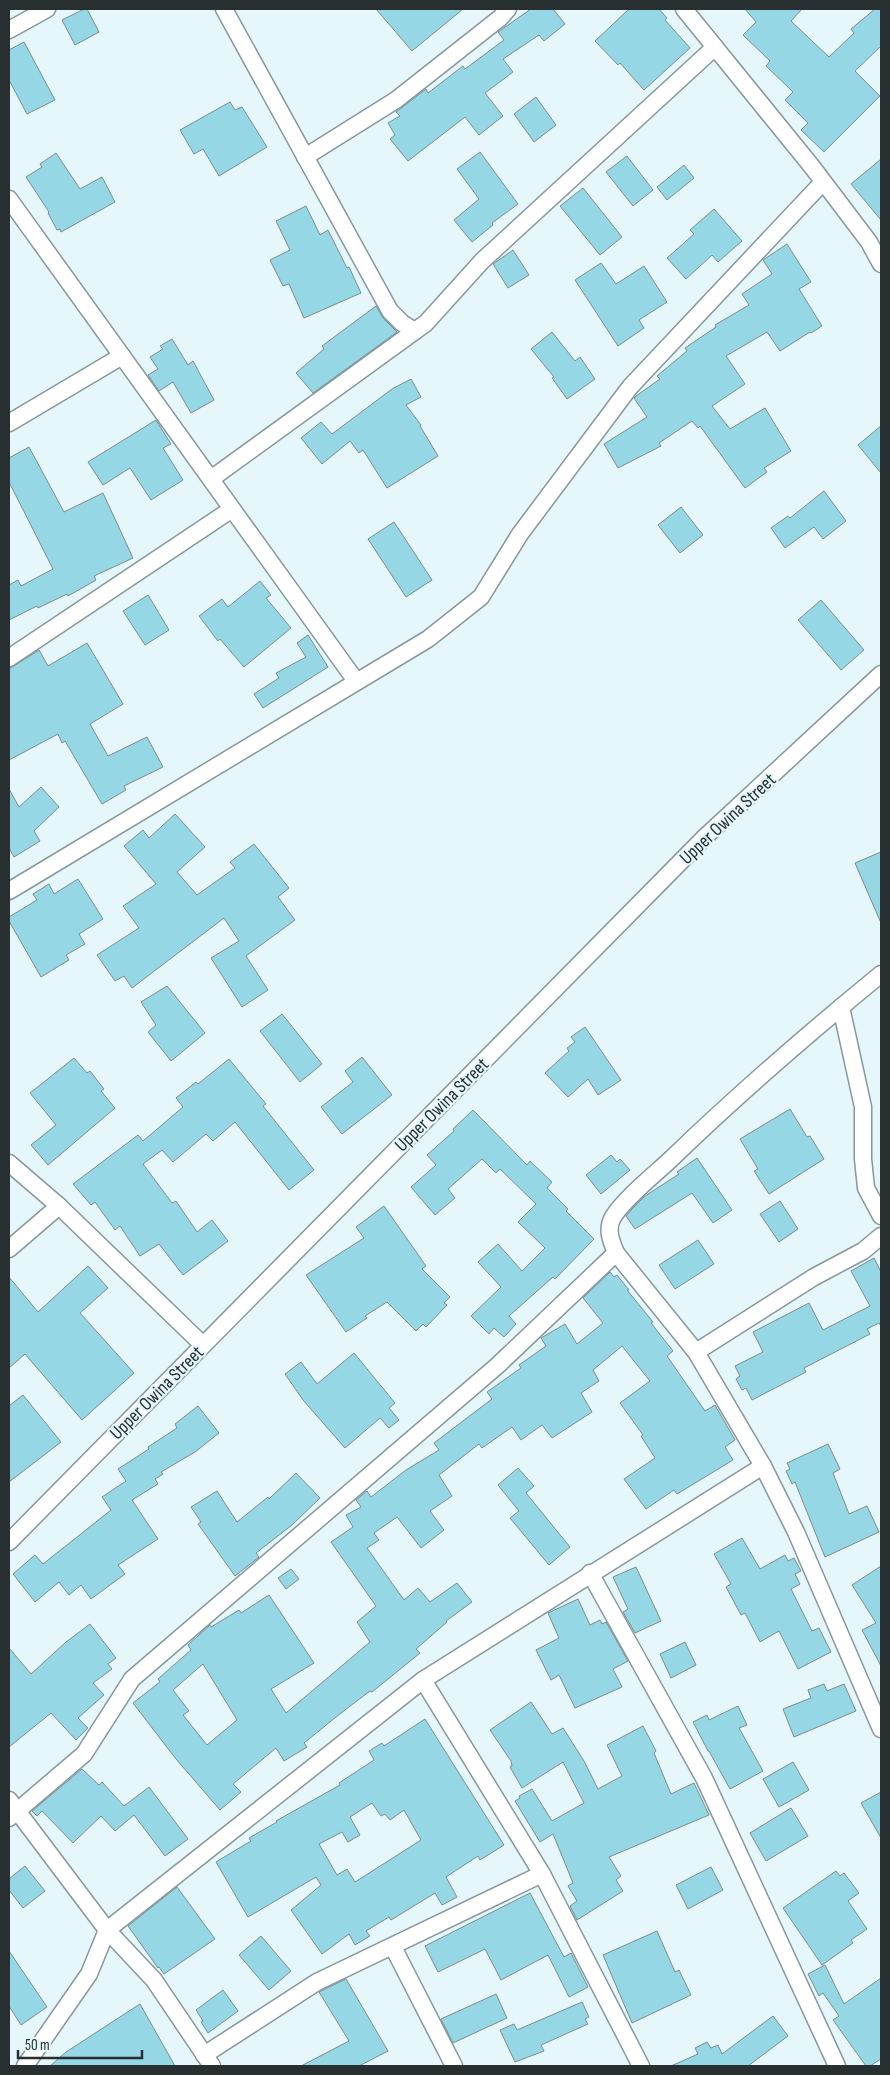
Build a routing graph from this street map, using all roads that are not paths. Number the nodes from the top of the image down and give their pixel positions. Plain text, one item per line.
1 (47, 9) edge
2 (224, 9) edge
3 (508, 9) edge
4 (684, 9) edge
5 (9, 30) edge
6 (715, 46) junction
7 (305, 157) junction
8 (823, 182) junction
9 (9, 199) edge
10 (881, 264) edge
11 (415, 331) junction
12 (122, 356) junction
13 (9, 423) edge
14 (211, 479) junction
15 (232, 509) junction
16 (9, 658) edge
17 (881, 674) edge
18 (356, 681) junction
19 (9, 890) edge
20 (881, 974) edge
21 (841, 1007) junction
22 (9, 1163) edge
23 (59, 1206) junction
24 (881, 1216) edge
25 (881, 1236) edge
26 (9, 1249) edge
27 (616, 1253) junction
28 (203, 1345) junction
29 (696, 1352) junction
30 (763, 1466) junction
31 (9, 1542) edge
32 (590, 1573) junction
33 (422, 1680) junction
34 (881, 1728) edge
35 (11, 1810) edge
36 (542, 1874) junction
37 (107, 1930) junction
38 (393, 1947) junction
39 (208, 2061) edge
40 (25, 2066) edge
41 (454, 2066) edge
42 (641, 2066) edge
43 (837, 2066) edge

1 - 5 street
2 - 7 street
3 - 7 street
4 - 6 street
6 - 8 street
6 - 11 street
7 - 11 street
8 - 10 street
8 - 18 street
9 - 12 street
11 - 14 street
12 - 13 street
12 - 14 street
14 - 15 street
15 - 16 street
15 - 18 street
17 - 28 street, Upper Owina Street
18 - 19 street
20 - 21 street
21 - 24 street
21 - 27 street
22 - 23 street
23 - 26 street
23 - 28 street
25 - 29 street
27 - 29 street
27 - 35 street
28 - 31 street, Upper Owina Street
29 - 30 street
30 - 32 street
30 - 34 street
32 - 33 street
32 - 43 street
33 - 36 street
33 - 37 street
35 - 37 street
36 - 38 street
36 - 42 street
37 - 39 street
37 - 40 street
38 - 39 street
38 - 41 street

